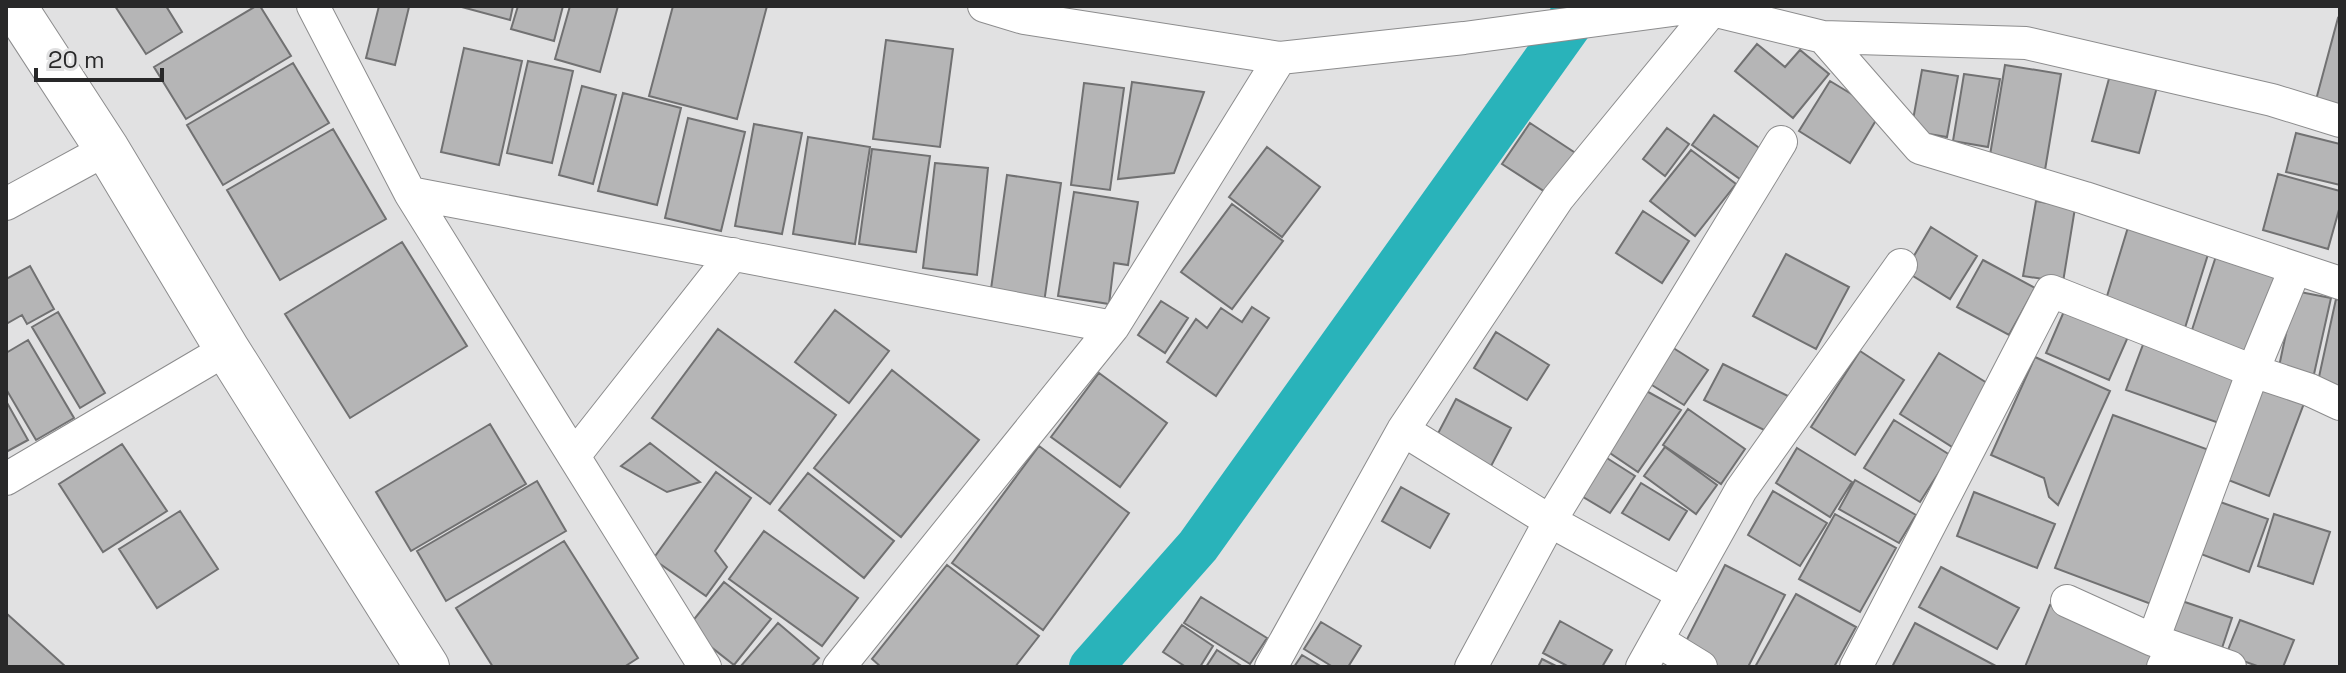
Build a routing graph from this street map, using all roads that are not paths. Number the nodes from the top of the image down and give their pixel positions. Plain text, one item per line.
1 (14, 6) edge
2 (313, 6) edge
3 (984, 6) edge
4 (1696, 9) junction
5 (1823, 37) junction
6 (1280, 58) junction
7 (2340, 121) edge
8 (1781, 142) dead end
9 (107, 149) junction
10 (410, 193) junction
11 (6, 204) edge
12 (733, 254) junction
13 (1901, 265) dead end
14 (2295, 269) junction
15 (2340, 283) edge
16 (1113, 327) junction
17 (227, 349) junction
18 (2253, 371) junction
19 (2340, 404) edge
20 (1403, 430) junction
21 (574, 456) junction
22 (6, 479) edge
23 (1550, 521) junction
24 (1683, 594) junction
25 (2067, 601) dead end
26 (2163, 651) edge
27 (1650, 654) edge
28 (427, 667) edge
29 (705, 667) edge
30 (839, 667) edge
31 (1271, 667) edge
32 (1471, 667) edge
33 (1701, 667) edge
34 (1856, 667) edge
35 (2230, 667) edge

1 - 9 main road
2 - 10 street
3 - 6 street
4 - 5 street
4 - 6 street
4 - 20 street
5 - 7 street
5 - 14 street
6 - 16 street
8 - 23 street
9 - 11 street
9 - 17 main road
10 - 12 street
10 - 21 street
12 - 16 street
12 - 21 street
13 - 24 street
14 - 15 street
14 - 18 street
16 - 30 street
17 - 22 street
17 - 28 main road
18 - 19 street
18 - 26 street
18 - 34 street
20 - 23 street
20 - 31 street
21 - 29 street
23 - 24 street
23 - 32 street
24 - 27 street
25 - 26 street
26 - 35 street
27 - 33 street

